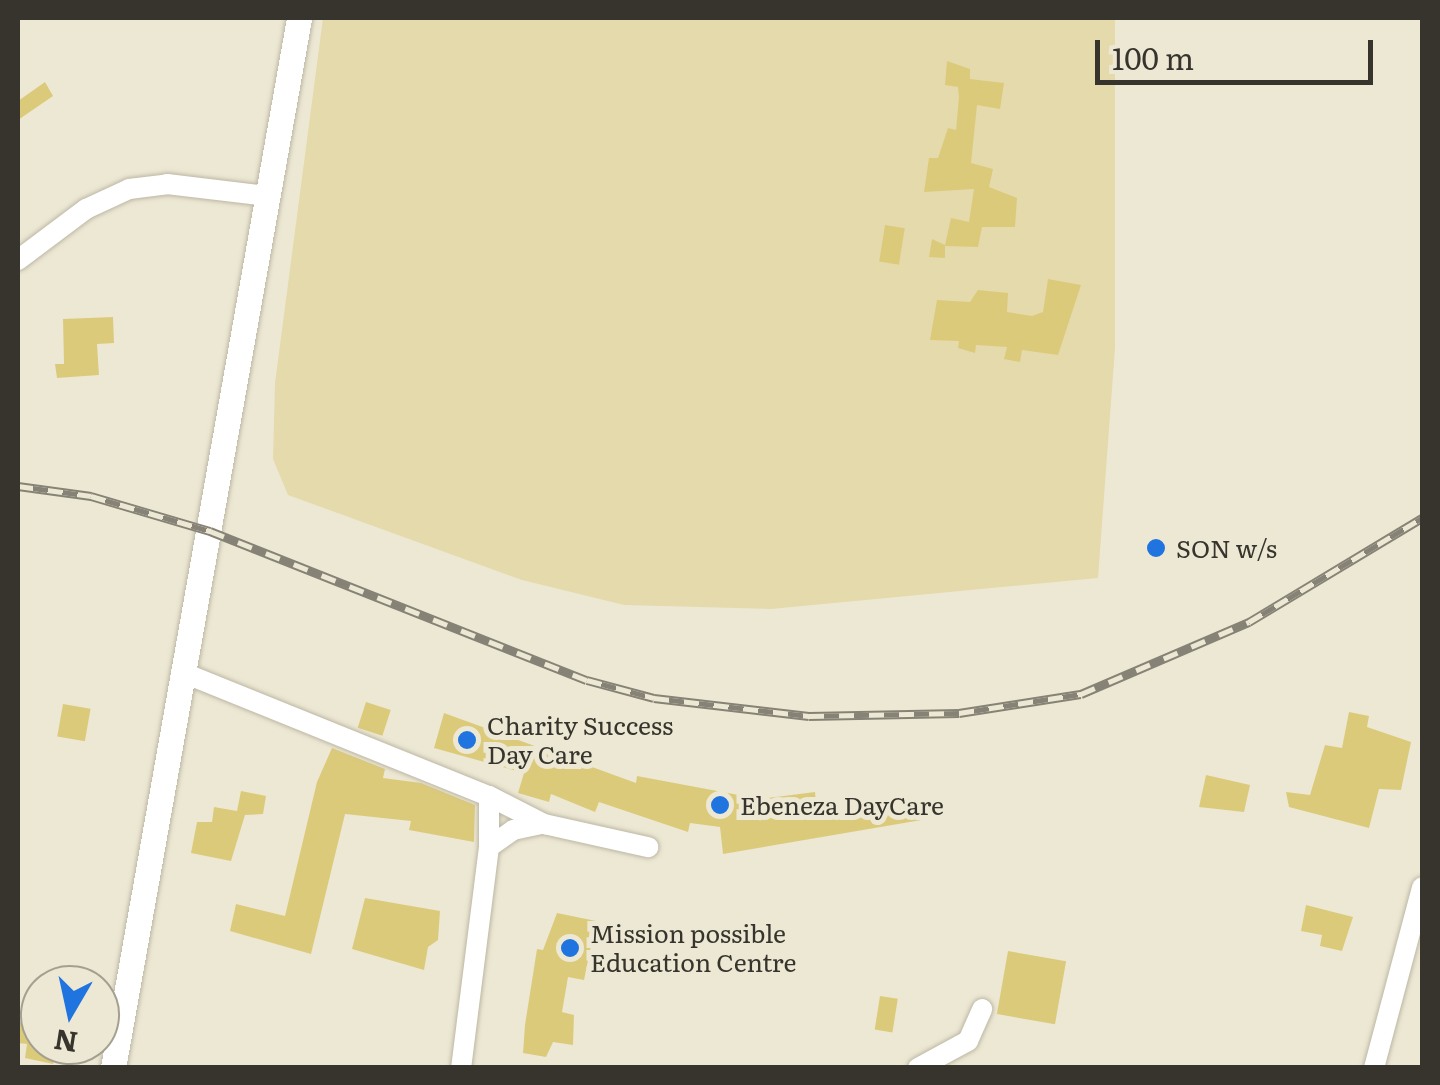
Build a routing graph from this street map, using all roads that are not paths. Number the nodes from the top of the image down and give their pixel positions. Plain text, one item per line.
1 (299, 18) edge
2 (268, 196) junction
3 (18, 260) edge
4 (184, 673) junction
5 (489, 796) junction
6 (544, 824) junction
7 (489, 847) junction
8 (648, 847) dead end
9 (1422, 887) edge
10 (982, 1009) dead end
11 (114, 1068) edge
12 (460, 1068) edge
13 (918, 1068) edge
14 (1374, 1068) edge

1 - 2 street
2 - 3 street
2 - 4 street
4 - 5 street
4 - 11 street
5 - 6 street
5 - 7 street
6 - 7 street
6 - 8 street
7 - 12 street
9 - 14 street
10 - 13 street

